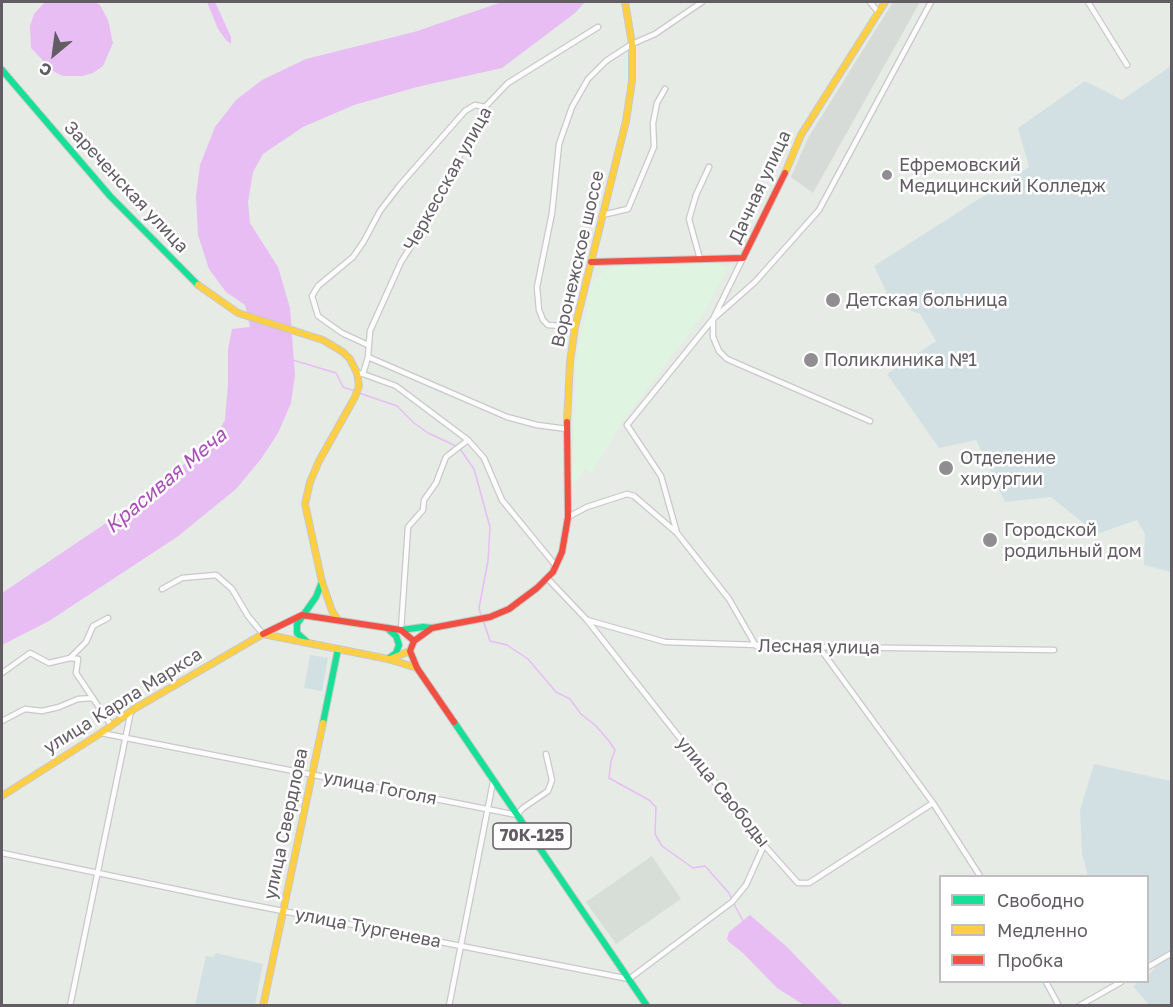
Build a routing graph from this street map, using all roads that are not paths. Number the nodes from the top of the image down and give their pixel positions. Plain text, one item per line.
1 (625, 2) edge
2 (702, 2) edge
3 (870, 2) edge
4 (885, 2) edge
5 (931, 2) edge
6 (1088, 2) edge
7 (878, 12) junction
8 (598, 27) dead end
9 (632, 44) junction
10 (1127, 65) dead end
11 (2, 70) edge
12 (664, 89) dead end
13 (485, 107) junction
14 (709, 166) dead end
15 (602, 215) junction
16 (743, 258) junction
17 (700, 259) junction
18 (591, 262) junction
19 (713, 319) junction
20 (575, 327) junction
21 (368, 345) junction
22 (368, 357) junction
23 (360, 374) junction
24 (870, 421) dead end
25 (567, 429) junction
26 (468, 440) junction
27 (568, 518) junction
28 (677, 533) junction
29 (556, 566) junction
30 (548, 579) junction
31 (322, 582) junction
32 (162, 589) dead end
33 (302, 615) junction
34 (108, 618) dead end
35 (338, 620) junction
36 (586, 620) junction
37 (386, 627) junction
38 (433, 628) junction
39 (401, 630) junction
40 (263, 634) junction
41 (414, 641) junction
42 (310, 644) junction
43 (756, 646) junction
44 (819, 647) junction
45 (338, 649) junction
46 (1054, 650) dead end
47 (410, 651) junction
48 (70, 658) junction
49 (388, 659) junction
50 (417, 668) junction
51 (2, 673) edge
52 (93, 698) junction
53 (131, 711) junction
54 (2, 721) edge
55 (111, 725) junction
56 (101, 733) junction
57 (126, 738) junction
58 (546, 754) dead end
59 (311, 775) junction
60 (494, 782) junction
61 (2, 796) edge
62 (933, 803) junction
63 (489, 810) junction
64 (517, 815) junction
65 (764, 844) junction
66 (2, 853) edge
67 (98, 874) junction
68 (979, 875) edge
69 (284, 911) junction
70 (461, 946) junction
71 (1172, 953) edge
72 (1149, 966) edge
73 (629, 979) junction
74 (1047, 983) edge
75 (1118, 983) edge
76 (70, 1005) edge
77 (263, 1005) edge
78 (449, 1005) edge
79 (647, 1005) edge
80 (1059, 1005) edge
81 (1079, 1005) edge

1 - 9 main road, Воронежское шоссе
2 - 9 street
3 - 7 street
4 - 7 main road, Дачная улица
5 - 19 street
6 - 10 street
7 - 16 main road, Дачная улица
8 - 13 street, Черкесская улица
9 - 15 main road, Воронежское шоссе
9 - 20 street
11 - 23 main road, Зареченская улица
12 - 15 street
13 - 21 street, Черкесская улица
13 - 21 street
14 - 17 street
15 - 18 main road, Воронежское шоссе
16 - 17 main road, Дачная улица
16 - 19 street
17 - 18 main road, Дачная улица
18 - 20 main road, Воронежское шоссе
19 - 24 street
19 - 28 street
20 - 25 main road, Воронежское шоссе
21 - 22 street, Черкесская улица
22 - 23 street, Черкесская улица
22 - 25 street
23 - 26 street
23 - 31 main road
25 - 27 main road, Воронежское шоссе
26 - 29 street
26 - 39 street
27 - 28 street
27 - 29 main road, Воронежское шоссе
28 - 43 street
29 - 30 main road, Воронежское шоссе
30 - 36 street, улица Свободы
30 - 38 main road, Воронежское шоссе
31 - 33 main road
31 - 35 main road
32 - 40 street
33 - 35 main road
33 - 40 main road, улица Карла Маркса
33 - 42 main road
34 - 48 street
35 - 37 main road
36 - 43 street, Лесная улица
36 - 65 street, улица Свободы
37 - 39 main road
37 - 49 main road
38 - 39 main road, Воронежское шоссе
38 - 41 main road
39 - 41 main road
40 - 42 main road
40 - 53 main road, улица Карла Маркса
41 - 47 main road
42 - 45 main road
43 - 44 street, Лесная улица
44 - 46 street, Лесная улица
44 - 62 street
45 - 49 main road
45 - 59 main road, улица Свердлова
47 - 49 main road
47 - 50 main road
48 - 51 street
48 - 52 street
49 - 50 main road
50 - 60 main road, 70К-125
52 - 54 street
52 - 55 street
53 - 55 main road, улица Карла Маркса
53 - 57 street
55 - 56 main road, улица Карла Маркса
56 - 57 street, улица Гоголя
56 - 61 main road, улица Карла Маркса
57 - 59 street, улица Гоголя
57 - 67 street
58 - 64 street
59 - 63 street, улица Гоголя
59 - 69 main road, улица Свердлова
60 - 63 street
60 - 64 main road, 70К-125
62 - 65 street, улица Свободы
62 - 68 street
63 - 64 street, улица Гоголя
63 - 70 street
64 - 73 main road, 70К-125
65 - 73 street
66 - 67 street, улица Тургенева
67 - 69 street, улица Тургенева
67 - 76 street
69 - 70 street, улица Тургенева
69 - 77 main road, улица Свердлова
70 - 73 street, улица Тургенева
70 - 78 street
71 - 72 street
73 - 79 main road, 70К-125
74 - 80 street
75 - 81 street

